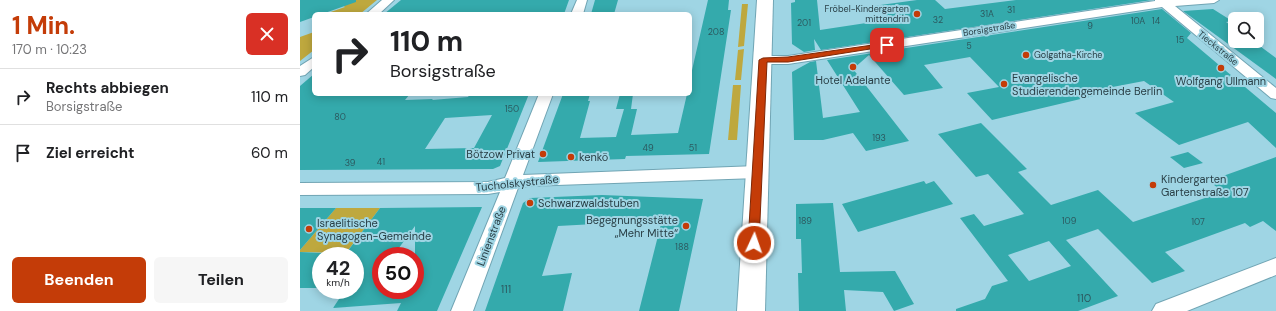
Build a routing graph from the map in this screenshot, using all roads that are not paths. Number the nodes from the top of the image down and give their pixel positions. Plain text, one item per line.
1 (389, 0) edge
2 (582, 0) edge
3 (765, 0) edge
4 (1214, 0) edge
5 (1162, 2) edge
6 (374, 12) edge
7 (578, 12) edge
8 (763, 60) junction
9 (312, 63) edge
10 (300, 72) edge
11 (1276, 95) edge
12 (545, 96) edge
13 (757, 172) junction
14 (512, 184) junction
15 (300, 189) edge
16 (1276, 266) edge
17 (462, 311) edge
18 (751, 311) edge
19 (1163, 311) edge

1 - 6 street
2 - 7 street
3 - 8 main road
4 - 5 street, Borsigstraße
5 - 8 street, Borsigstraße
5 - 11 street, Tieckstraße
8 - 13 main road
9 - 10 street
12 - 14 street, Linienstraße
13 - 14 street, Tucholskystraße
13 - 18 main road
14 - 15 street, Tucholskystraße
14 - 17 street, Linienstraße
16 - 19 street

